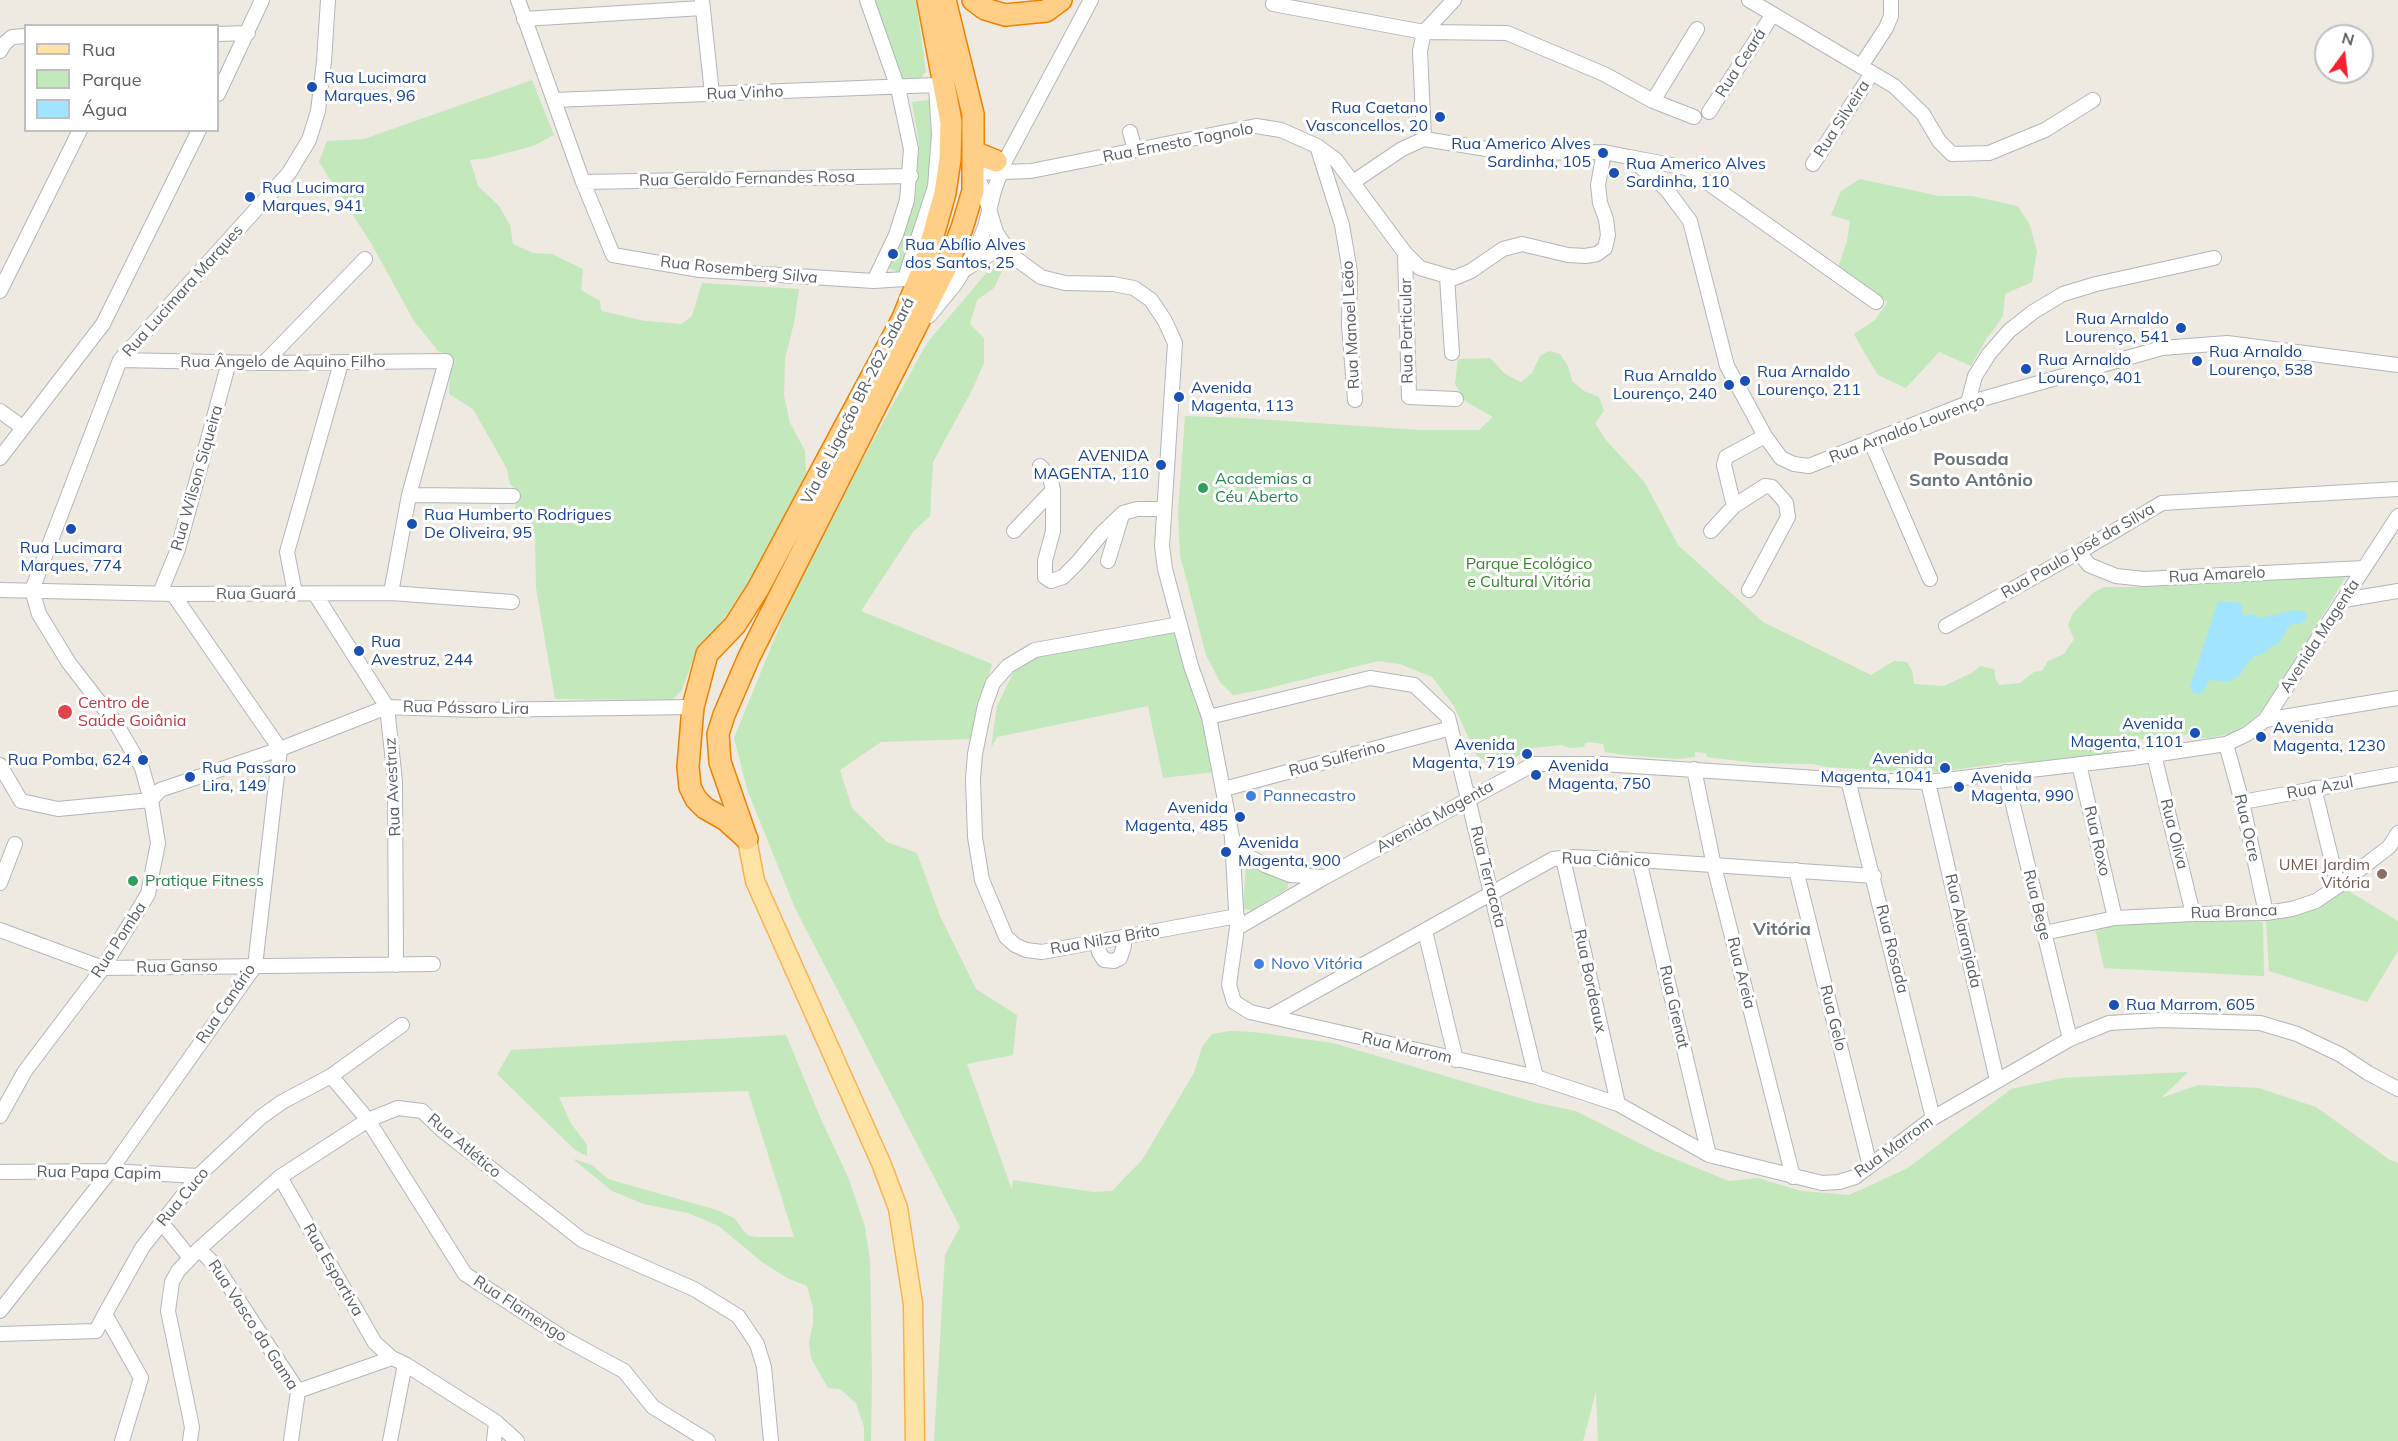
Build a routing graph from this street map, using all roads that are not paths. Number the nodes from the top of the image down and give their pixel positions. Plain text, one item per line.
1 (262, 0) edge
2 (328, 0) edge
3 (518, 0) edge
4 (867, 0) edge
5 (973, 0) edge
6 (1061, 0) edge
7 (1091, 0) edge
8 (1454, 0) edge
9 (1749, 0) edge
10 (1891, 0) edge
11 (702, 4) edge
12 (935, 4) edge
13 (1273, 4) dead end
14 (1773, 14) junction
15 (524, 19) junction
16 (1697, 29) dead end
17 (1424, 32) junction
18 (248, 33) junction
19 (219, 34) edge
20 (24, 36) edge
21 (2, 47) edge
22 (1867, 70) junction
23 (936, 85) junction
24 (898, 88) junction
25 (219, 92) edge
26 (712, 94) junction
27 (554, 100) junction
28 (2093, 100) dead end
29 (1653, 101) junction
30 (1709, 112) dead end
31 (1694, 117) dead end
32 (79, 132) edge
33 (198, 132) edge
34 (1130, 132) dead end
35 (1424, 139) junction
36 (1317, 146) junction
37 (1135, 150) junction
38 (974, 152) junction
39 (1604, 152) junction
40 (1629, 157) junction
41 (1002, 162) junction
42 (1812, 164) dead end
43 (974, 173) junction
44 (911, 177) junction
45 (583, 182) junction
46 (1353, 182) junction
47 (989, 211) junction
48 (1406, 254) junction
49 (1011, 255) junction
50 (365, 258) dead end
51 (2214, 258) dead end
52 (964, 270) junction
53 (917, 274) junction
54 (1447, 278) junction
55 (874, 281) junction
56 (0, 291) edge
57 (1876, 302) dead end
58 (912, 336) junction
59 (1452, 353) dead end
60 (120, 360) junction
61 (229, 362) junction
62 (264, 363) junction
63 (341, 363) junction
64 (2398, 365) edge
65 (1456, 399) dead end
66 (1355, 400) dead end
67 (1968, 403) junction
68 (0, 411) edge
69 (22, 427) junction
70 (1765, 436) junction
71 (1871, 442) junction
72 (0, 458) edge
73 (1040, 466) dead end
74 (2398, 489) edge
75 (1053, 490) junction
76 (409, 495) junction
77 (513, 496) dead end
78 (1734, 506) junction
79 (1163, 509) junction
80 (1123, 513) junction
81 (2398, 516) edge
82 (1014, 531) dead end
83 (1711, 531) dead end
84 (2079, 552) junction
85 (1108, 561) dead end
86 (2364, 568) junction
87 (1930, 579) dead end
88 (0, 590) edge
89 (32, 590) junction
90 (1749, 590) dead end
91 (2398, 591) edge
92 (295, 593) junction
93 (391, 593) junction
94 (166, 594) junction
95 (315, 594) junction
96 (2344, 600) junction
97 (512, 602) dead end
98 (1179, 624) junction
99 (1946, 626) dead end
100 (2398, 698) edge
101 (387, 707) junction
102 (693, 707) junction
103 (1209, 717) junction
104 (2265, 720) junction
105 (1451, 728) junction
106 (2226, 744) junction
107 (280, 749) junction
108 (975, 754) junction
109 (2154, 755) junction
110 (720, 762) junction
111 (2079, 764) junction
112 (0, 765) edge
113 (961, 766) dead end
114 (688, 767) junction
115 (1694, 769) junction
116 (2005, 772) junction
117 (2398, 774) edge
118 (1848, 780) junction
119 (1928, 782) junction
120 (2314, 788) junction
121 (1224, 789) junction
122 (151, 800) junction
123 (1468, 800) junction
124 (2242, 802) junction
125 (2398, 833) edge
126 (1232, 837) junction
127 (747, 839) junction
128 (15, 844) dead end
129 (1563, 858) junction
130 (1639, 860) junction
131 (1714, 866) junction
132 (1796, 870) junction
133 (1297, 875) junction
134 (1874, 876) junction
135 (1325, 877) junction
136 (0, 883) edge
137 (2338, 886) junction
138 (1492, 892) junction
139 (1298, 893) junction
140 (2266, 913) junction
141 (2193, 914) junction
142 (2115, 918) junction
143 (1237, 922) junction
144 (0, 930) edge
145 (1425, 931) junction
146 (2044, 933) junction
147 (1124, 937) junction
148 (1096, 941) junction
149 (434, 964) dead end
150 (396, 965) junction
151 (255, 966) junction
152 (103, 968) junction
153 (1271, 1016) junction
154 (402, 1026) dead end
155 (2070, 1039) junction
156 (1456, 1060) junction
157 (331, 1076) junction
158 (1536, 1077) junction
159 (1997, 1080) junction
160 (2398, 1089) edge
161 (1618, 1104) junction
162 (0, 1116) edge
163 (1933, 1119) junction
164 (368, 1120) junction
165 (1709, 1155) junction
166 (1870, 1166) junction
167 (110, 1171) junction
168 (0, 1173) edge
169 (198, 1176) junction
170 (280, 1177) junction
171 (1793, 1177) junction
172 (162, 1222) junction
173 (195, 1253) junction
174 (0, 1311) edge
175 (105, 1314) junction
176 (0, 1334) edge
177 (392, 1358) junction
178 (405, 1364) junction
179 (298, 1391) junction
180 (496, 1422) junction
181 (515, 1440) edge
182 (122, 1441) edge
183 (190, 1441) edge
184 (291, 1441) edge
185 (390, 1441) edge
186 (494, 1441) edge
187 (708, 1441) edge
188 (771, 1441) edge
189 (915, 1441) edge

1 - 18 street
2 - 60 street, Rua Lucimara Marques
3 - 15 street, Rua Rosemberg Silva
4 - 24 street
5 - 6 highway
7 - 41 street
8 - 17 street
9 - 14 street
10 - 22 street, Rua Silveira
11 - 15 street
11 - 26 street
12 - 23 street, Via de Ligação BR-262 Sabará
12 - 38 highway, Via de Ligação BR-262 Sabará
12 - 53 highway, Via de Ligação BR-262 Sabará
13 - 17 street
14 - 22 street
14 - 30 street, Rua Ceará
15 - 27 street, Rua Rosemberg Silva
16 - 29 street
17 - 29 street
17 - 35 street
18 - 19 street
18 - 25 street
20 - 21 street
22 - 28 street
22 - 42 street, Rua Silveira
23 - 24 street, Rua Vinho
23 - 53 street, Via de Ligação BR-262 Sabará
24 - 26 street, Rua Vinho
24 - 44 street
26 - 27 street, Rua Vinho
27 - 45 street, Rua Rosemberg Silva
29 - 31 street
32 - 56 street
33 - 69 street
34 - 37 street
35 - 39 street, Rua Arnaldo Lourenço
35 - 46 street
36 - 37 street, Rua Ernesto Tognolo
36 - 46 street, Rua Ernesto Tognolo
36 - 66 street, Rua Manoel Leão
37 - 41 street, Rua Ernesto Tognolo
38 - 41 highway
38 - 43 highway, Via de Ligação BR-262 Sabará
39 - 40 street, Rua Arnaldo Lourenço
39 - 54 street
40 - 57 street
40 - 70 street, Rua Arnaldo Lourenço
41 - 43 street, Rua Ernesto Tognolo
41 - 47 street
43 - 47 street
43 - 53 highway
43 - 58 highway, Via de Ligação BR-262 Sabará
44 - 45 street, Rua Geraldo Fernandes Rosa
44 - 55 street
45 - 55 street, Rua Rosemberg Silva
46 - 48 street, Rua Ernesto Tognolo
47 - 49 street
47 - 52 street
48 - 54 street, Rua Ernesto Tognolo
48 - 65 street, Rua Particular
49 - 52 street
49 - 79 street
50 - 62 street
51 - 67 street
52 - 58 street, Via de Ligação BR-262 Sabará
53 - 55 street, Rua Rosemberg Silva
53 - 102 highway, Via de Ligação BR-262 Sabará
54 - 59 street
58 - 110 highway, Via de Ligação BR-262 Sabará
60 - 61 street, Rua Ângelo de Aquino Filho
60 - 89 street, Rua Lucimara Marques
61 - 62 street, Rua Ângelo de Aquino Filho
61 - 94 street, Rua Wilson Siqueira
62 - 63 street, Rua Ângelo de Aquino Filho
63 - 76 street, Rua Ângelo de Aquino Filho
63 - 92 street
64 - 67 street, Rua Arnaldo Lourenço
67 - 71 street, Rua Arnaldo Lourenço
68 - 69 street
69 - 72 street
70 - 71 street, Rua Arnaldo Lourenço
70 - 78 street
71 - 87 street
73 - 75 street
74 - 84 street, Rua Paulo José da Silva
75 - 80 street
75 - 82 street
76 - 77 street
76 - 93 street
78 - 83 street
78 - 90 street
79 - 80 street
79 - 98 street
80 - 85 street
81 - 86 street, Avenida Magenta
84 - 86 street, Rua Amarelo
84 - 99 street, Rua Paulo José da Silva
86 - 96 street, Avenida Magenta
88 - 89 street, Rua Guará
89 - 94 street, Rua Guará
89 - 122 street, Rua Pomba
91 - 96 street
92 - 94 street, Rua Guará
92 - 95 street, Rua Guará
93 - 95 street, Rua Guará
93 - 97 street, Rua Guará
94 - 107 street
95 - 101 street, Rua Avestruz
96 - 104 street, Avenida Magenta
98 - 103 street
98 - 108 street, Rua Nilza Brito
100 - 104 street
101 - 102 street, Rua Pássaro Lira
101 - 107 street, Rua Pássaro Lira
101 - 150 street, Rua Avestruz
102 - 114 highway, Via de Ligação BR-262 Sabará
103 - 105 street, Rua Terracota
103 - 121 street
104 - 106 street, Avenida Magenta
105 - 121 street, Rua Sulferino
105 - 123 street, Rua Terracota
106 - 109 street, Avenida Magenta
106 - 124 street, Rua Ocre
107 - 122 street, Rua Pássaro Lira
107 - 151 street, Rua Canário
108 - 113 street
108 - 148 street, Rua Nilza Brito
109 - 111 street, Avenida Magenta
109 - 141 street, Rua Oliva
110 - 114 highway
110 - 127 highway, Via de Ligação BR-262 Sabará
111 - 116 street, Avenida Magenta
111 - 142 street, Rua Roxo
112 - 122 street
114 - 127 highway, Via de Ligação BR-262 Sabará
115 - 118 street, Avenida Magenta
115 - 123 street, Avenida Magenta
115 - 131 street, Rua Areia
116 - 119 street, Avenida Magenta
116 - 146 street, Rua Bege
117 - 120 street, Rua Azul
118 - 119 street, Avenida Magenta
118 - 134 street, Rua Rosada
119 - 159 street, Rua Alaranjada
120 - 124 street, Rua Azul
120 - 137 street
121 - 126 street
122 - 152 street, Rua Pomba
123 - 135 street, Avenida Magenta
123 - 138 street, Rua Terracota
124 - 140 street, Rua Ocre
125 - 137 street, Rua Branca
126 - 133 street
126 - 143 street
127 - 189 main road
128 - 136 street
129 - 130 street, Rua Ciânico
129 - 138 street, Rua Ciânico
129 - 161 street, Rua Bordeaux
130 - 131 street, Rua Ciânico
130 - 165 street, Rua Grenat
131 - 132 street, Rua Ciânico
131 - 171 street, Rua Areia
132 - 134 street, Rua Ciânico
132 - 166 street, Rua Gelo
133 - 135 street
133 - 139 street
134 - 163 street, Rua Rosada
135 - 139 street, Avenida Magenta
137 - 140 street, Rua Branca
138 - 145 street, Rua Ciânico
138 - 158 street, Rua Terracota
139 - 143 street, Avenida Magenta
140 - 141 street, Rua Branca
141 - 142 street, Rua Branca
142 - 146 street, Rua Branca
143 - 147 street, Rua Nilza Brito
143 - 153 street, Rua Marrom
144 - 152 street, Rua Ganso
145 - 153 street, Rua Ciânico
145 - 156 street
146 - 155 street, Rua Bege
147 - 148 street, Rua Nilza Brito
147 - 148 street
149 - 150 street, Rua Ganso
150 - 151 street, Rua Ganso
151 - 152 street, Rua Ganso
151 - 167 street, Rua Canário
152 - 162 street, Rua Pomba
153 - 156 street, Rua Marrom
154 - 157 street, Rua Cuco
155 - 159 street, Rua Marrom
155 - 160 street, Rua Marrom
156 - 158 street, Rua Marrom
157 - 164 street, Rua Flamengo
157 - 169 street, Rua Cuco
158 - 161 street, Rua Marrom
159 - 163 street, Rua Marrom
161 - 165 street, Rua Marrom
163 - 166 street, Rua Marrom
164 - 170 street, Rua Atlético
164 - 187 street, Rua Flamengo
164 - 188 street, Rua Atlético
165 - 171 street, Rua Marrom
166 - 171 street, Rua Marrom
167 - 168 street, Rua Papa Capim
167 - 169 street, Rua Papa Capim
167 - 174 street, Rua Canário
169 - 172 street, Rua Cuco
170 - 173 street, Rua Atlético
170 - 177 street, Rua Esportiva
172 - 173 street, Rua Vasco da Gama
172 - 175 street, Rua Cuco
173 - 179 street, Rua Vasco da Gama
173 - 183 street, Rua Atlético
175 - 176 street, Rua Cuco
175 - 182 street
177 - 178 street
177 - 179 street
178 - 180 street
178 - 185 street
179 - 184 street, Rua Vasco da Gama
180 - 181 street
180 - 186 street

